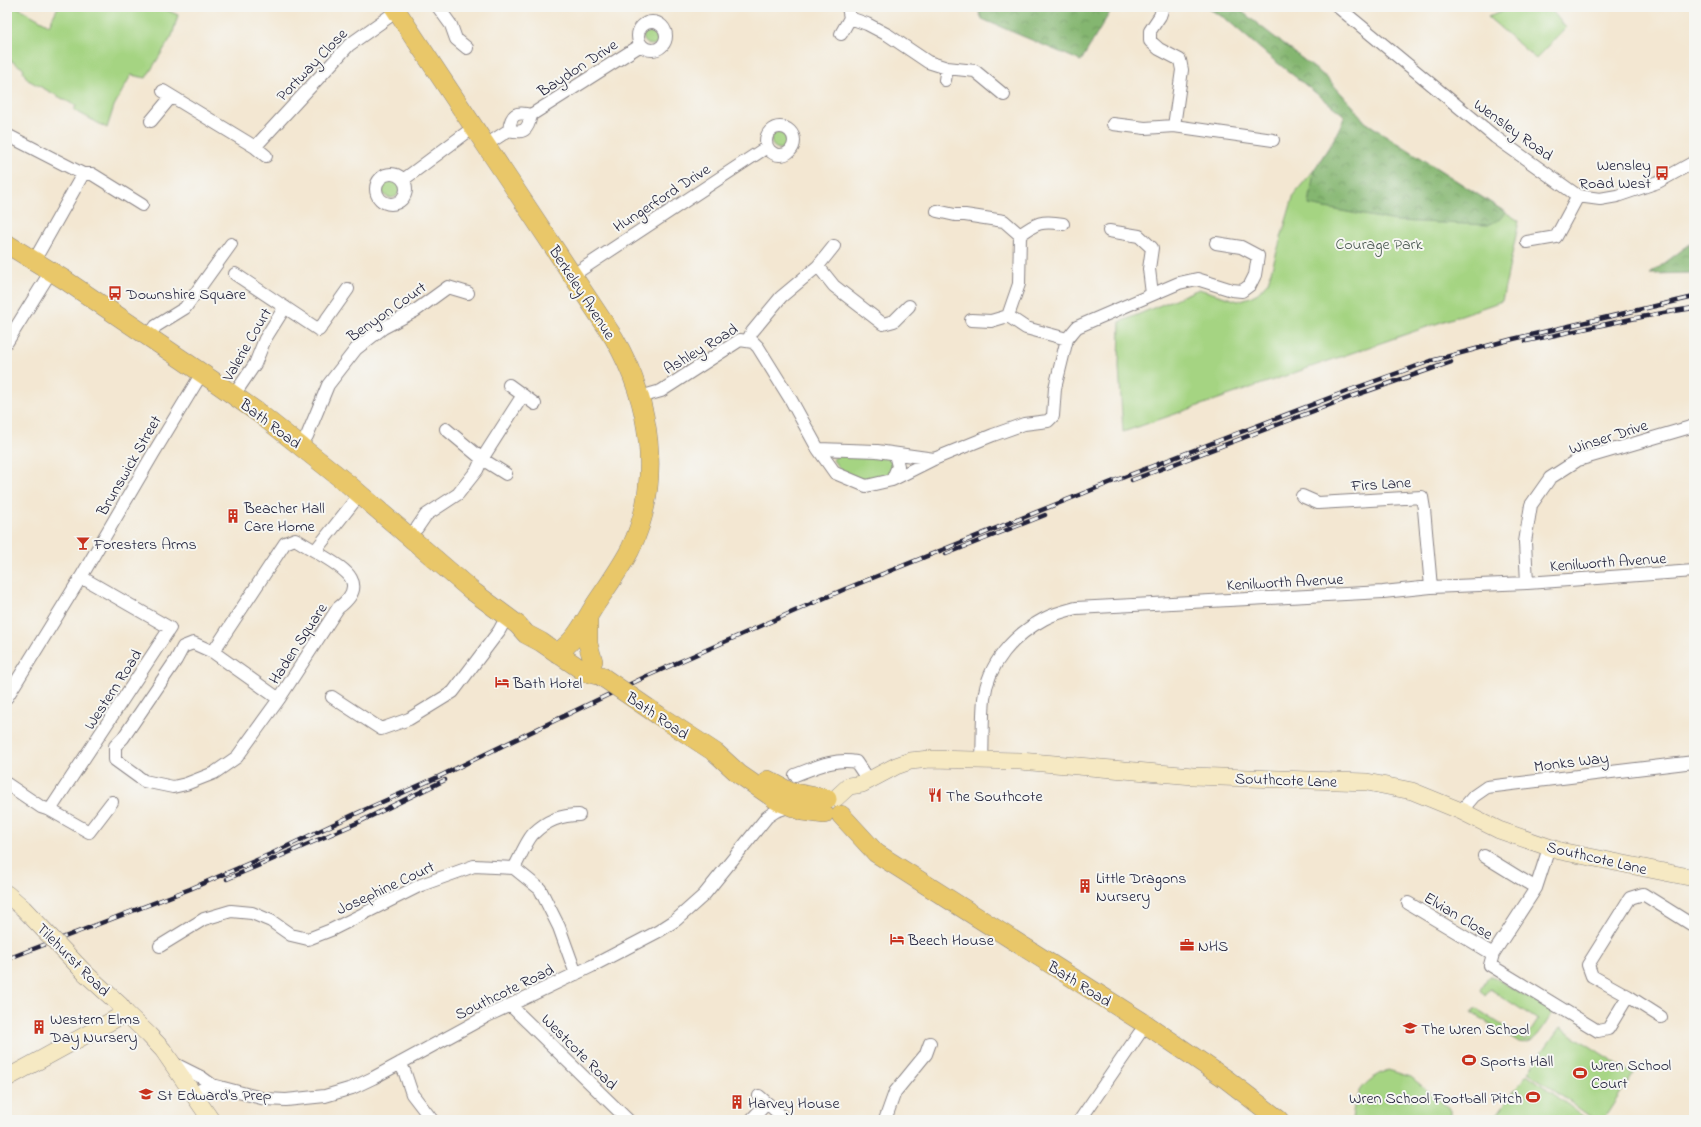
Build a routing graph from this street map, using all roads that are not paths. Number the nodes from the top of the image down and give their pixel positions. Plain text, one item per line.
1 (438, 7) edge
2 (1163, 7) edge
3 (1338, 7) edge
4 (395, 9) edge
5 (849, 13) edge
6 (840, 34) dead end
7 (640, 45) dead end
8 (467, 48) dead end
9 (1004, 95) dead end
10 (151, 121) dead end
11 (1114, 124) dead end
12 (1174, 126) junction
13 (474, 127) junction
14 (7, 135) edge
15 (1273, 140) dead end
16 (486, 145) junction
17 (255, 147) junction
18 (767, 147) dead end
19 (266, 156) dead end
20 (1694, 162) edge
21 (83, 174) junction
22 (403, 180) dead end
23 (1578, 196) junction
24 (142, 205) dead end
25 (937, 211) dead end
26 (1063, 224) dead end
27 (1109, 231) dead end
28 (1020, 235) junction
29 (1527, 242) dead end
30 (1216, 243) dead end
31 (7, 244) edge
32 (230, 244) dead end
33 (834, 246) dead end
34 (34, 260) junction
35 (818, 266) junction
36 (51, 271) junction
37 (235, 274) dead end
38 (573, 275) junction
39 (348, 289) dead end
40 (468, 293) dead end
41 (1152, 294) junction
42 (909, 306) dead end
43 (285, 307) junction
44 (1008, 316) junction
45 (971, 320) dead end
46 (149, 336) junction
47 (1067, 339) junction
48 (748, 340) junction
49 (7, 342) edge
50 (202, 373) junction
51 (509, 385) dead end
52 (523, 395) junction
53 (234, 396) junction
54 (640, 397) junction
55 (534, 404) dead end
56 (1694, 426) edge
57 (446, 429) dead end
58 (300, 445) junction
59 (818, 448) junction
60 (895, 454) junction
61 (482, 459) junction
62 (934, 460) junction
63 (508, 473) dead end
64 (892, 480) junction
65 (360, 494) junction
66 (1302, 496) dead end
67 (409, 535) junction
68 (315, 551) junction
69 (1694, 571) edge
70 (81, 577) junction
71 (1527, 583) junction
72 (1431, 587) junction
73 (591, 612) junction
74 (512, 621) junction
75 (563, 646) junction
76 (213, 652) junction
77 (593, 670) junction
78 (7, 697) edge
79 (332, 697) dead end
80 (279, 699) junction
81 (716, 753) junction
82 (982, 760) junction
83 (1694, 762) edge
84 (795, 775) dead end
85 (865, 782) junction
86 (7, 784) edge
87 (765, 793) junction
88 (112, 802) dead end
89 (791, 806) junction
90 (834, 809) junction
91 (50, 810) junction
92 (1461, 811) junction
93 (579, 815) dead end
94 (767, 817) junction
95 (1549, 848) junction
96 (1484, 856) dead end
97 (514, 868) junction
98 (1694, 878) edge
99 (1536, 888) junction
100 (7, 894) edge
101 (1408, 903) dead end
102 (1694, 926) edge
103 (160, 946) dead end
104 (1492, 960) junction
105 (576, 974) junction
106 (1628, 996) junction
107 (510, 1005) junction
108 (126, 1014) junction
109 (1661, 1017) dead end
110 (1147, 1025) junction
111 (930, 1043) dead end
112 (171, 1062) junction
113 (400, 1063) junction
114 (7, 1078) edge
115 (212, 1085) junction
116 (194, 1094) junction
117 (211, 1120) edge
118 (432, 1120) edge
119 (628, 1120) edge
120 (751, 1120) edge
121 (786, 1120) edge
122 (885, 1120) edge
123 (1080, 1120) edge
124 (1279, 1120) edge

1 - 8 street
2 - 12 street
3 - 23 street, Wensley Road
4 - 13 main road, Berkeley Avenue
4 - 17 street, Portway Close
5 - 6 street
5 - 9 street
7 - 16 street, Baydon Drive
10 - 17 street
11 - 12 street
12 - 15 street
13 - 16 main road, Berkeley Avenue
13 - 22 street
14 - 21 street
16 - 38 main road, Berkeley Avenue
17 - 19 street
18 - 38 street, Hungerford Drive
20 - 23 street, Wensley Road
21 - 24 street
21 - 34 street
23 - 29 street
25 - 28 street
26 - 28 street
27 - 41 street
28 - 44 street
30 - 41 street
31 - 34 main road, Bath Road
32 - 46 street
33 - 35 street, Ashley Road
34 - 36 main road, Bath Road
35 - 42 street
35 - 48 street, Ashley Road
36 - 46 main road, Bath Road
36 - 49 street
37 - 43 street, Valerie Court
38 - 54 main road, Berkeley Avenue
39 - 43 street, Valerie Court
40 - 58 street, Benyon Court
41 - 47 street
43 - 53 street, Valerie Court
44 - 45 street
44 - 47 street
46 - 50 main road, Bath Road
47 - 62 street
48 - 54 street, Ashley Road
48 - 59 street
50 - 53 main road, Bath Road
50 - 70 street, Brunswick Street
51 - 52 street
52 - 55 street
52 - 61 street
53 - 58 main road, Bath Road
54 - 73 main road, Berkeley Avenue
56 - 71 street, Winser Drive
57 - 61 street
58 - 65 main road, Bath Road
59 - 60 street
59 - 64 street
60 - 62 street
60 - 64 street
61 - 63 street
61 - 67 street
62 - 64 street
65 - 67 main road, Bath Road
65 - 68 street
66 - 72 street, Firs Lane
67 - 74 main road, Bath Road
68 - 76 street, Haden Square
68 - 80 street, Haden Square
69 - 71 street, Kenilworth Avenue
70 - 78 street, Brunswick Street
70 - 91 street, Western Road
71 - 72 street, Kenilworth Avenue
72 - 82 street, Kenilworth Avenue
73 - 75 main road, Berkeley Avenue
73 - 77 main road
74 - 75 main road, Bath Road
74 - 79 street
75 - 77 main road, Bath Road
76 - 80 street, Haden Square
76 - 80 street
77 - 81 main road, Bath Road, bridge
81 - 87 main road, Bath Road
81 - 90 main road, Bath Road
82 - 85 street, Southcote Lane
82 - 92 street, Southcote Lane
83 - 92 street, Monks Way
84 - 85 street
85 - 90 street, Southcote Lane
86 - 91 street
87 - 89 main road, Bath Road
87 - 94 street
88 - 91 street
89 - 90 main road, Bath Road
89 - 94 street, Southcote Road
90 - 110 main road, Bath Road
92 - 95 street, Southcote Lane
93 - 97 street
94 - 105 street, Southcote Road
95 - 98 street, Southcote Lane
95 - 99 street
96 - 99 street
97 - 103 street, Josephine Court
97 - 105 street
99 - 104 street
100 - 108 street, Tilehurst Road, bridge
101 - 104 street, Elvian Close
102 - 106 street
104 - 106 street, Elvian Close
105 - 107 street, Southcote Road
106 - 109 street
107 - 113 street, Southcote Road
107 - 119 street, Westcote Road
108 - 112 street, Tilehurst Road
108 - 114 street
110 - 123 street
110 - 124 main road, Bath Road
111 - 122 street
112 - 115 street, Southcote Road
112 - 116 street, Tilehurst Road
113 - 115 street, Southcote Road
113 - 118 street
115 - 116 street
116 - 117 street, Tilehurst Road
120 - 121 street

